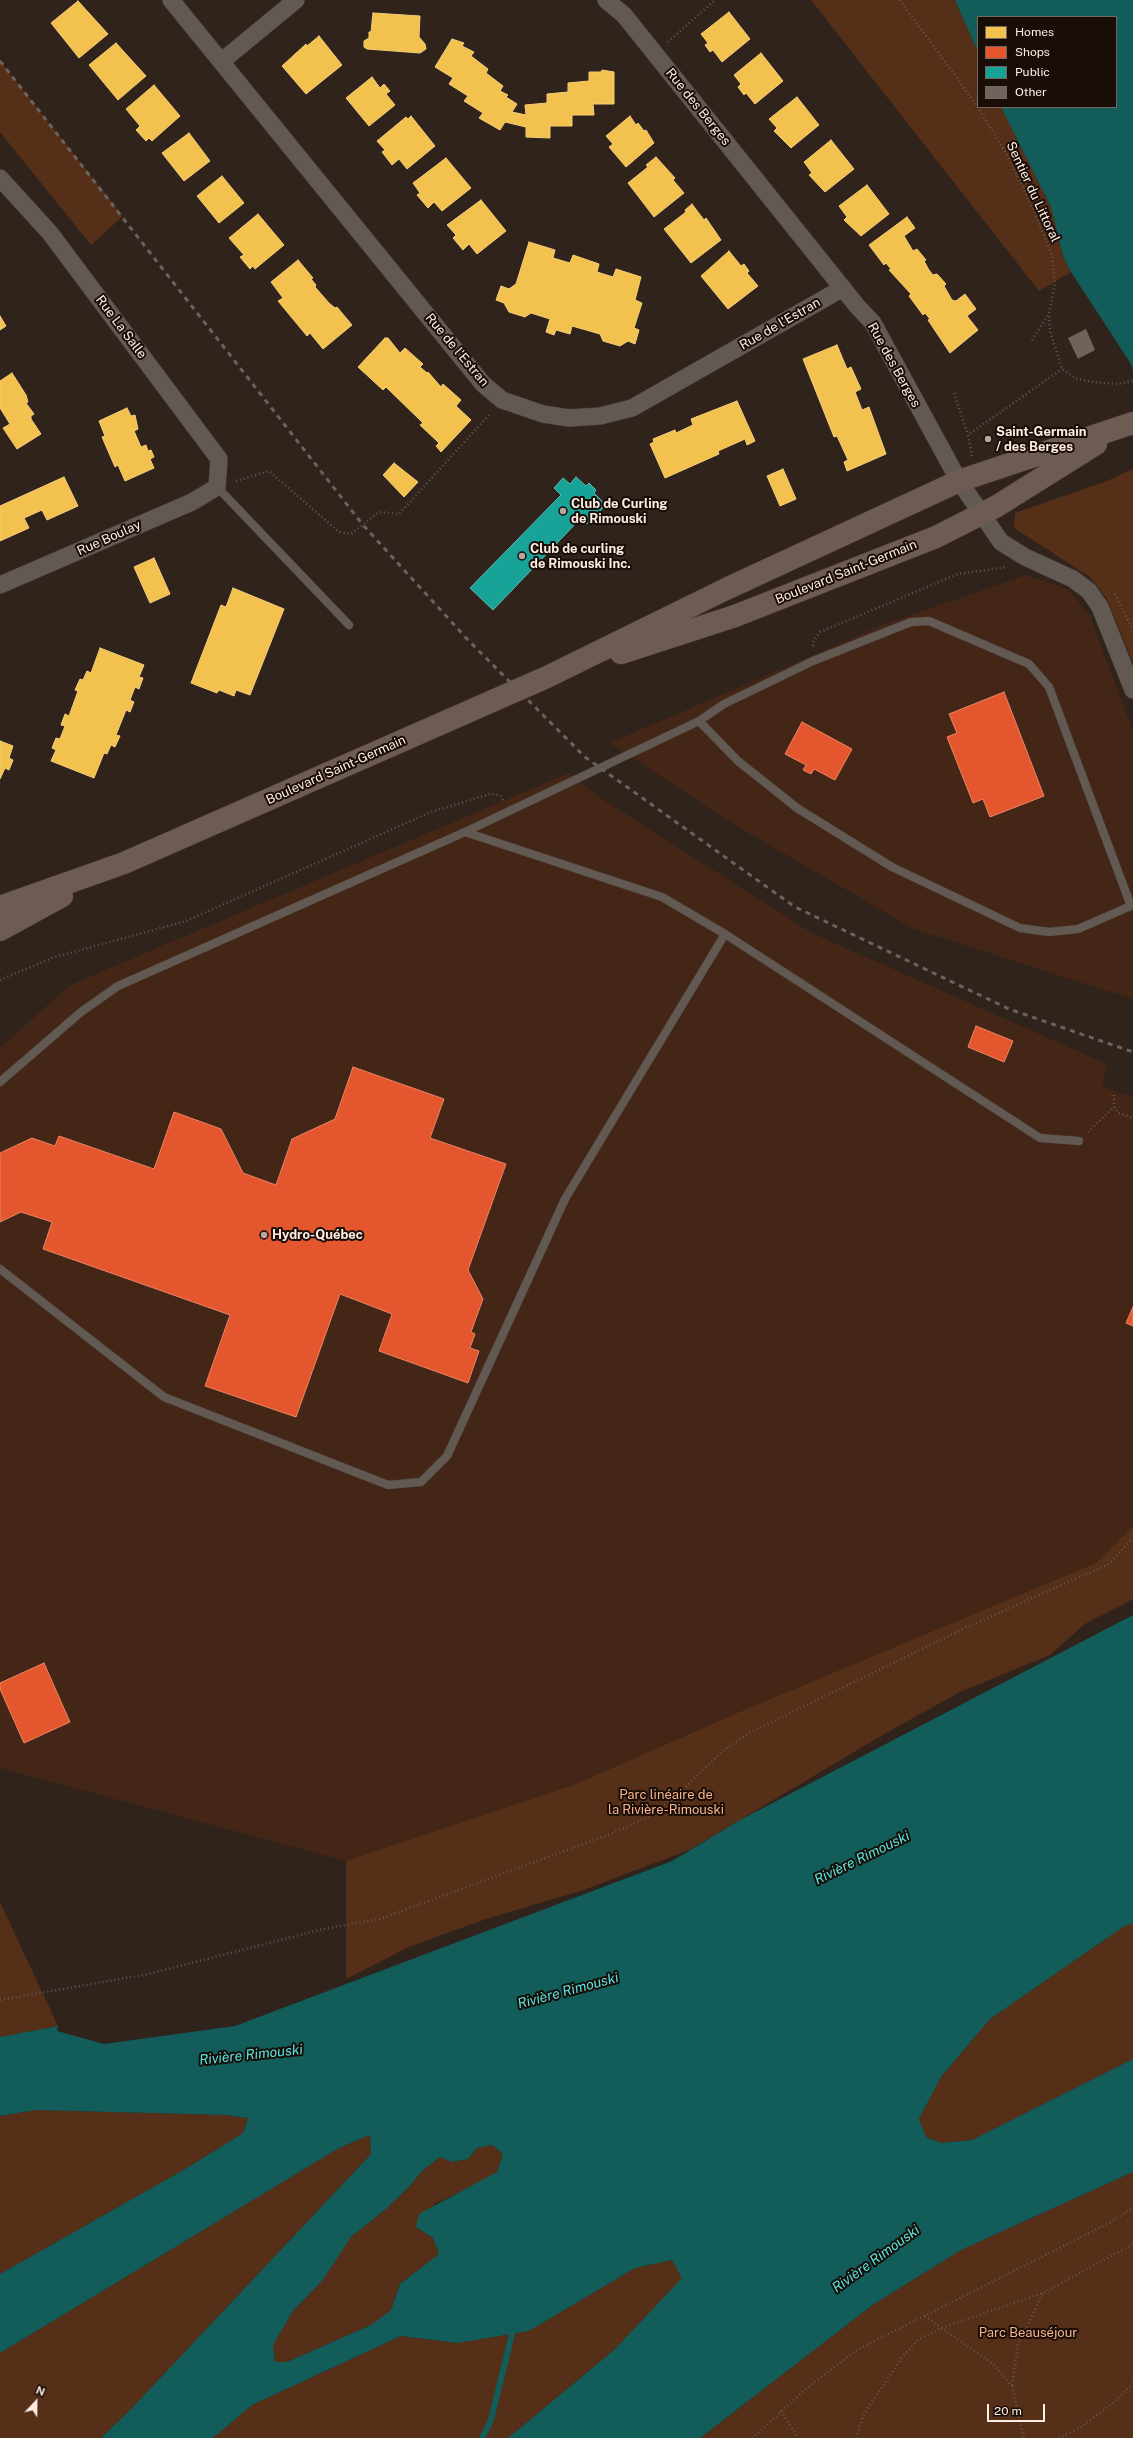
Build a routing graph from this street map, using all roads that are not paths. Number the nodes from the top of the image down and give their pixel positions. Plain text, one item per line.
1 (171, 0) edge
2 (296, 0) edge
3 (606, 0) edge
4 (222, 61) junction
5 (0, 178) edge
6 (843, 288) junction
7 (1130, 424) edge
8 (959, 482) junction
9 (217, 487) junction
10 (981, 515) junction
11 (0, 586) edge
12 (349, 625) dead end
13 (547, 677) junction
14 (1133, 690) edge
15 (699, 721) junction
16 (465, 832) junction
17 (124, 863) junction
18 (1132, 906) edge
19 (0, 907) edge
20 (0, 930) edge
21 (725, 934) junction
22 (0, 1082) edge
23 (1079, 1141) road end
24 (0, 1269) edge

1 - 4 street, Rue de l'Estran
2 - 4 street
3 - 6 street, Rue des Berges
4 - 6 street, Rue de l'Estran
5 - 9 street, Rue La Salle
6 - 8 street, Rue des Berges
7 - 8 main road, Boulevard Saint-Germain
7 - 10 main road, Boulevard Saint-Germain
8 - 10 street, Rue des Berges
8 - 13 main road, Boulevard Saint-Germain
9 - 11 street, Rue Boulay
9 - 12 lane
10 - 13 main road, Boulevard Saint-Germain
10 - 14 street, Rue des Berges
13 - 17 main road, Boulevard Saint-Germain
15 - 16 lane
15 - 18 lane
15 - 18 lane
16 - 21 lane
16 - 22 lane
17 - 19 main road, Boulevard Saint-Germain
17 - 20 main road, Boulevard Saint-Germain
21 - 23 lane
21 - 24 lane

